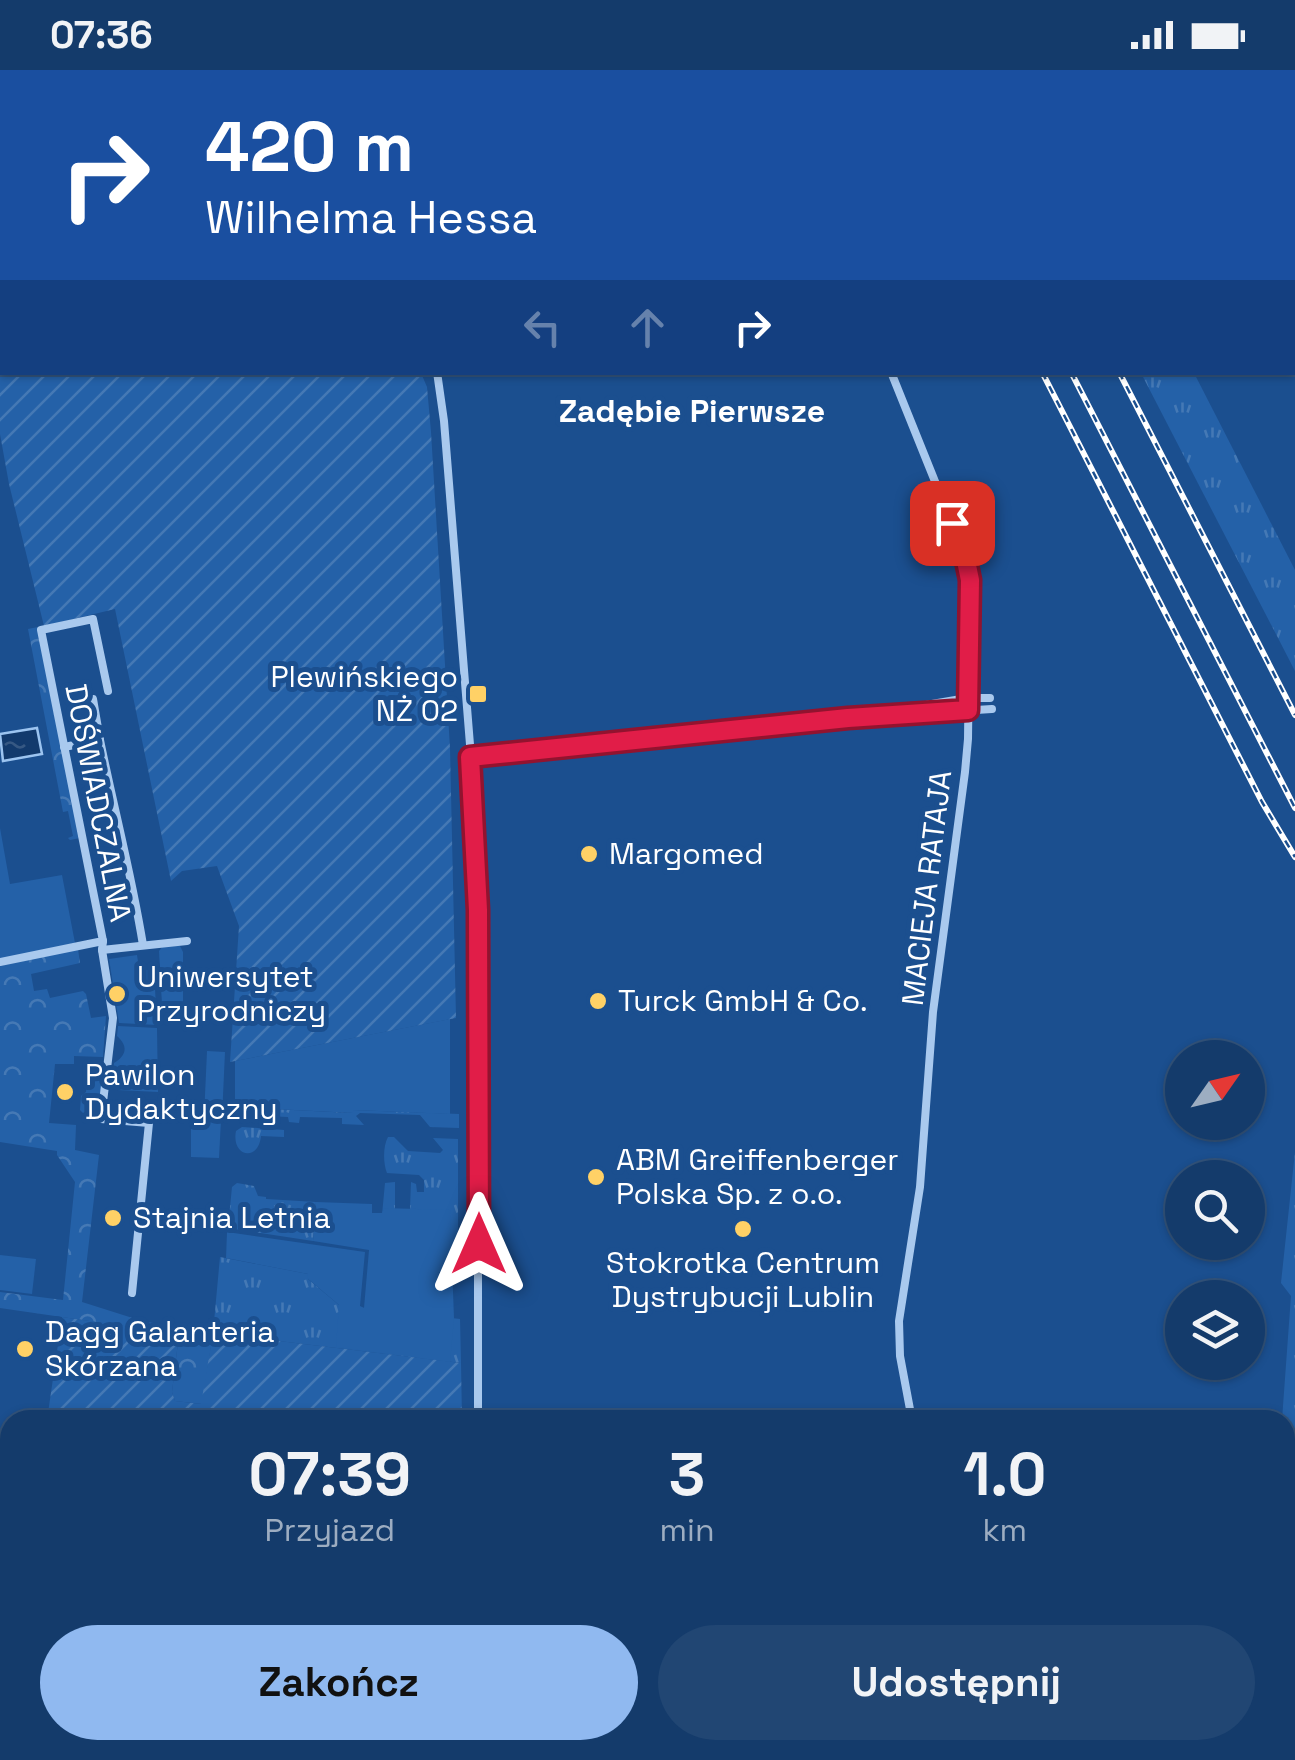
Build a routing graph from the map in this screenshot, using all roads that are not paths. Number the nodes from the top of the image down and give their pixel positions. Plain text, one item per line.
1 (438, 375) edge
2 (892, 375) edge
3 (108, 690) dead end
4 (967, 698) junction
5 (990, 698) dead end
6 (93, 699) dead end
7 (992, 709) dead end
8 (968, 710) junction
9 (848, 718) junction
10 (100, 740) junction
11 (64, 747) junction
12 (470, 757) junction
13 (186, 942) dead end
14 (102, 945) junction
15 (144, 945) junction
16 (0, 962) edge
17 (132, 1294) dead end
18 (478, 1410) edge
19 (910, 1410) edge

1 - 12 street
2 - 4 street, MACIEJA RATAJA
3 - 11 street, DOŚWIADCZALNA
4 - 5 street
4 - 8 street, MACIEJA RATAJA
4 - 9 street
6 - 10 street
7 - 8 street
8 - 9 street
8 - 19 street, MACIEJA RATAJA
9 - 12 street
10 - 11 street
10 - 15 street
11 - 14 street, DOŚWIADCZALNA
12 - 18 street
13 - 15 street
14 - 15 street
14 - 16 street, DOŚWIADCZALNA
14 - 17 street

